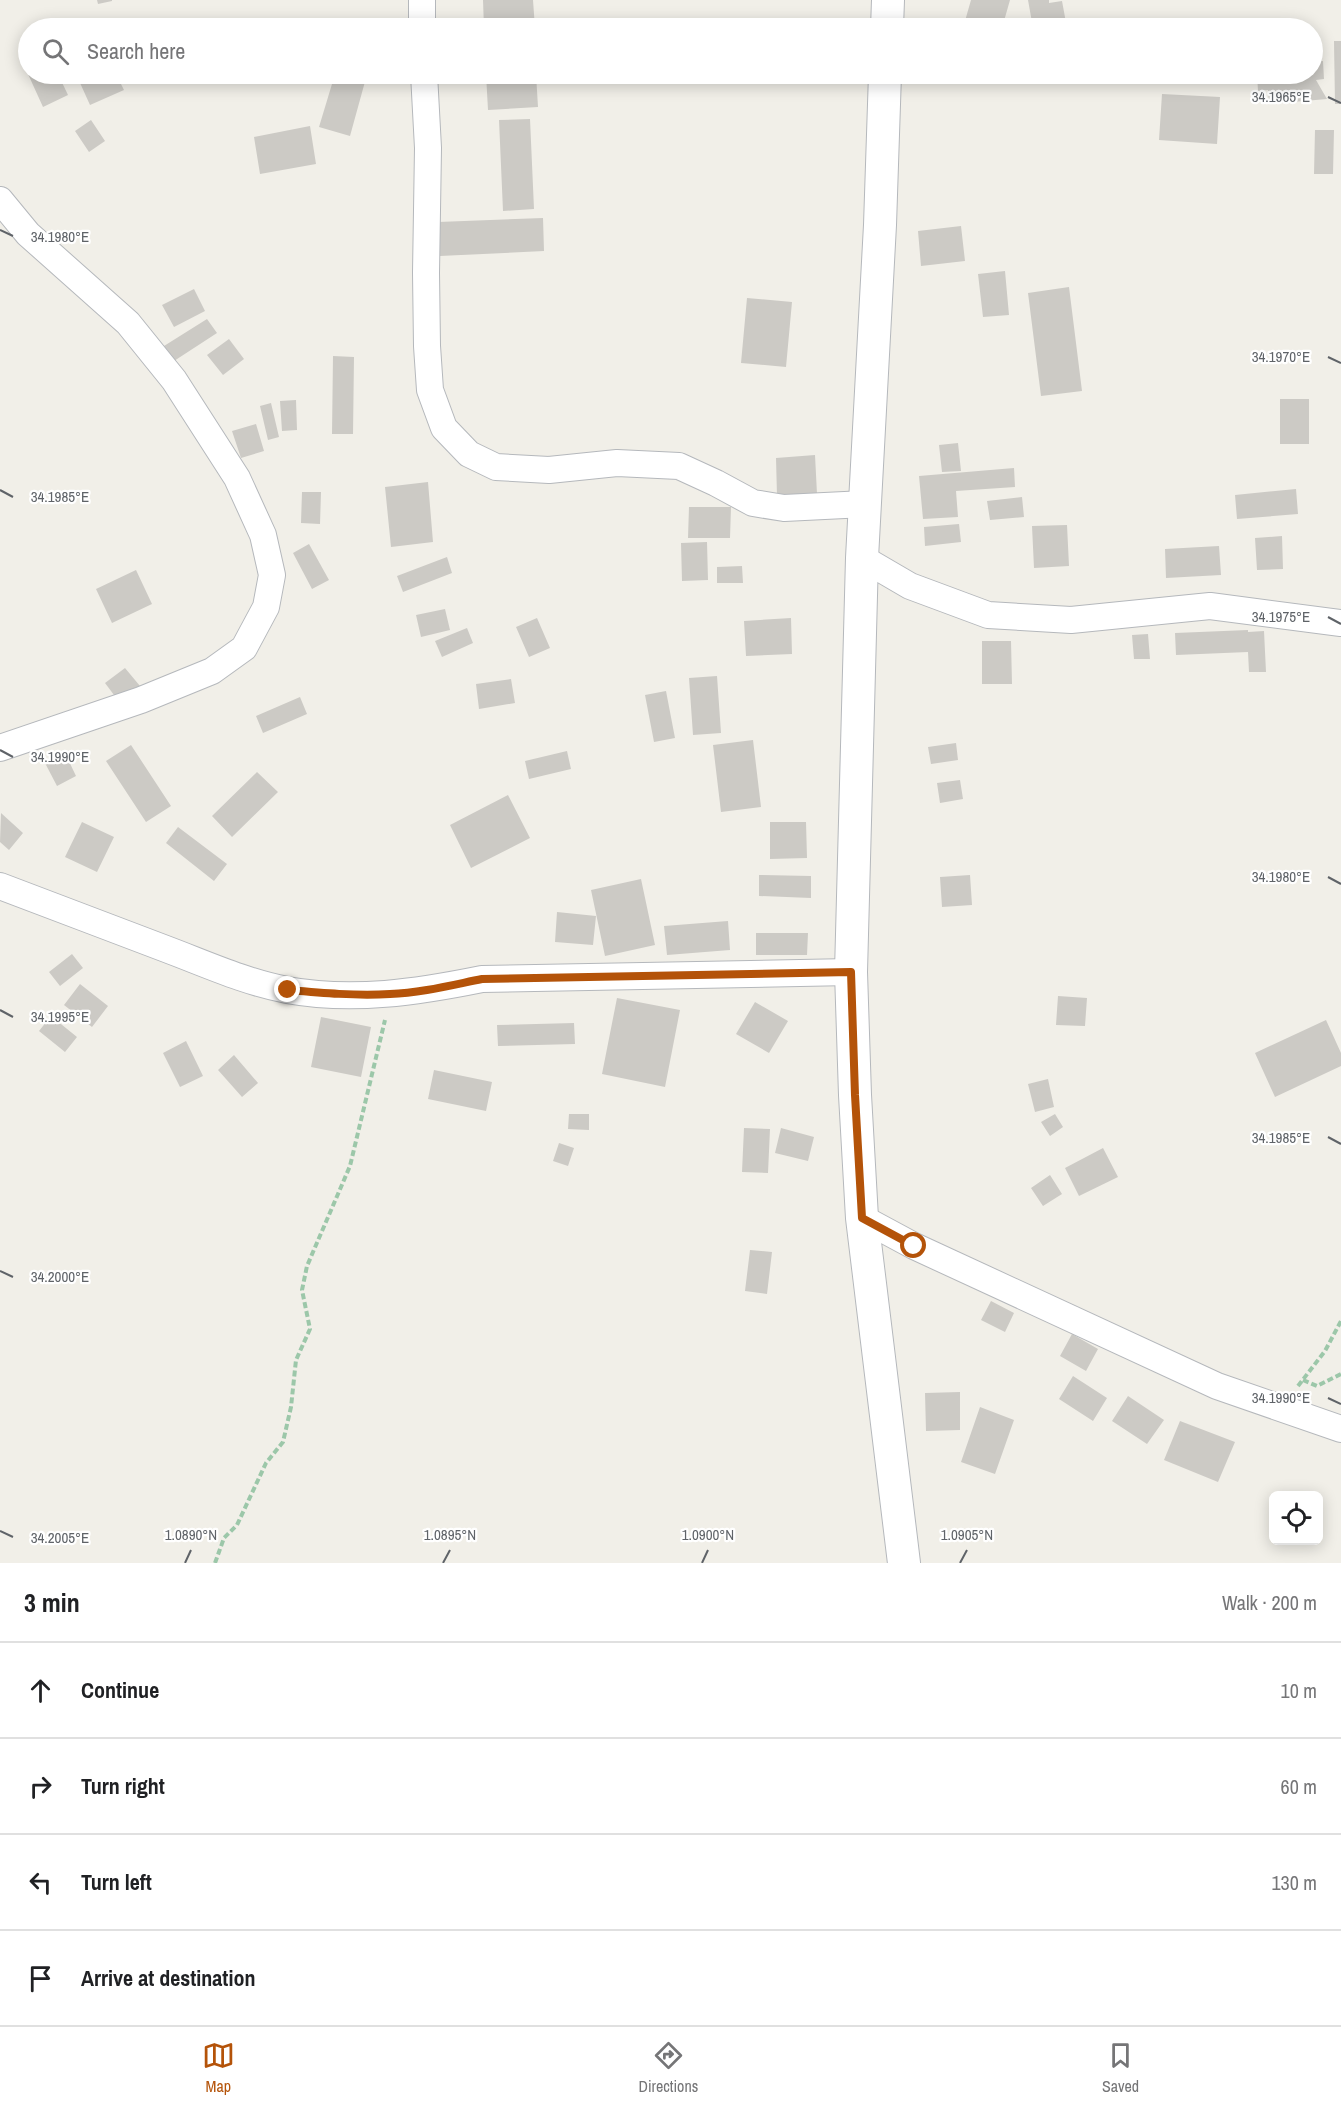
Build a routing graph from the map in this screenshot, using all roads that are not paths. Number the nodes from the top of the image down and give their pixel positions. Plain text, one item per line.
1 (422, 0) edge
2 (888, 0) edge
3 (422, 18) edge
4 (887, 18) edge
5 (425, 84) edge
6 (885, 84) edge
7 (0, 200) edge
8 (865, 504) junction
9 (862, 558) junction
10 (1341, 623) edge
11 (0, 748) edge
12 (0, 886) edge
13 (851, 972) junction
14 (862, 1218) junction
15 (1341, 1429) edge
16 (904, 1563) edge

1 - 3 street
2 - 4 street
5 - 8 street
6 - 8 street
7 - 11 street
8 - 9 street
9 - 10 street
9 - 13 street
12 - 13 street
13 - 14 street
14 - 15 street
14 - 16 street

